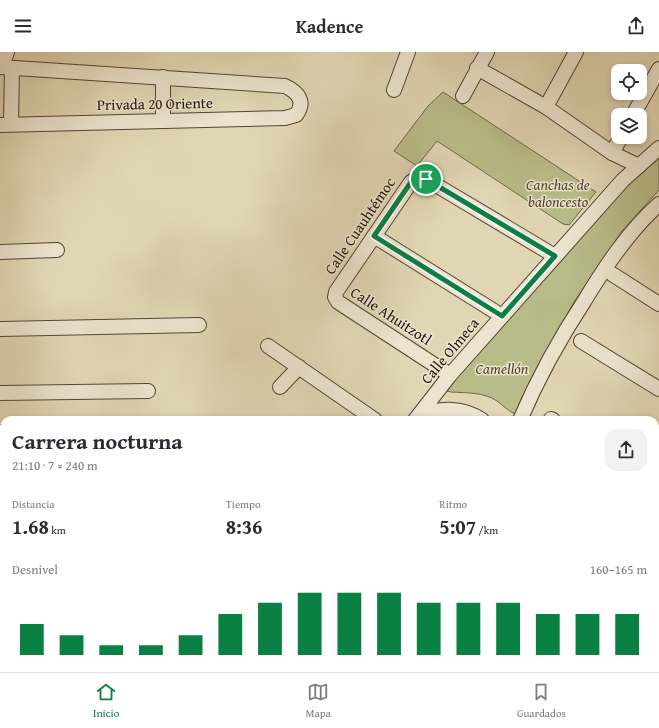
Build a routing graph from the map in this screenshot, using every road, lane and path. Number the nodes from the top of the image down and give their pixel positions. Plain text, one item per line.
1 (7, 52) edge
2 (408, 52) edge
3 (487, 52) edge
4 (576, 52) edge
5 (5, 68) edge
6 (477, 68) junction
7 (659, 69) edge
8 (162, 77) junction
9 (394, 90) dead end
10 (463, 96) dead end
11 (546, 107) junction
12 (637, 108) edge
13 (163, 121) junction
14 (6, 124) edge
15 (617, 144) edge
16 (659, 148) edge
17 (612, 153) junction
18 (639, 166) junction
19 (659, 204) edge
20 (374, 236) junction
21 (57, 250) dead end
22 (0, 252) edge
23 (555, 256) junction
24 (612, 274) dead end
25 (335, 297) joint
26 (659, 304) edge
27 (502, 316) junction
28 (199, 325) dead end
29 (0, 329) edge
30 (581, 341) dead end
31 (268, 346) dead end
32 (299, 367) junction
33 (450, 375) junction
34 (280, 387) dead end
35 (659, 389) edge
36 (148, 391) dead end
37 (0, 393) edge
38 (369, 416) edge
39 (418, 416) edge
40 (422, 416) edge
41 (476, 416) edge
42 (522, 416) edge

1 - 5 street
2 - 9 street
3 - 6 street
4 - 11 street
5 - 8 street
5 - 14 street
6 - 10 street
6 - 11 street
7 - 12 street
8 - 13 street
8 - 13 street, Privada 20 Oriente
11 - 17 street
13 - 14 street, Privada 20 Oriente
15 - 17 street
16 - 18 street, Calle Olmeca
17 - 18 street
18 - 23 street, Calle Olmeca
19 - 42 street
20 - 23 street, Calle Cuauhtémoc
20 - 25 street, Calle Cuauhtémoc
20 - 27 street
21 - 22 street
23 - 27 street, Calle Olmeca
24 - 26 street
25 - 33 street, Calle Ahuitzotl
27 - 33 street, Calle Olmeca
28 - 29 street
30 - 35 street
31 - 32 street
32 - 34 street
32 - 38 street
33 - 39 street, Calle Olmeca
36 - 37 street
40 - 41 street

